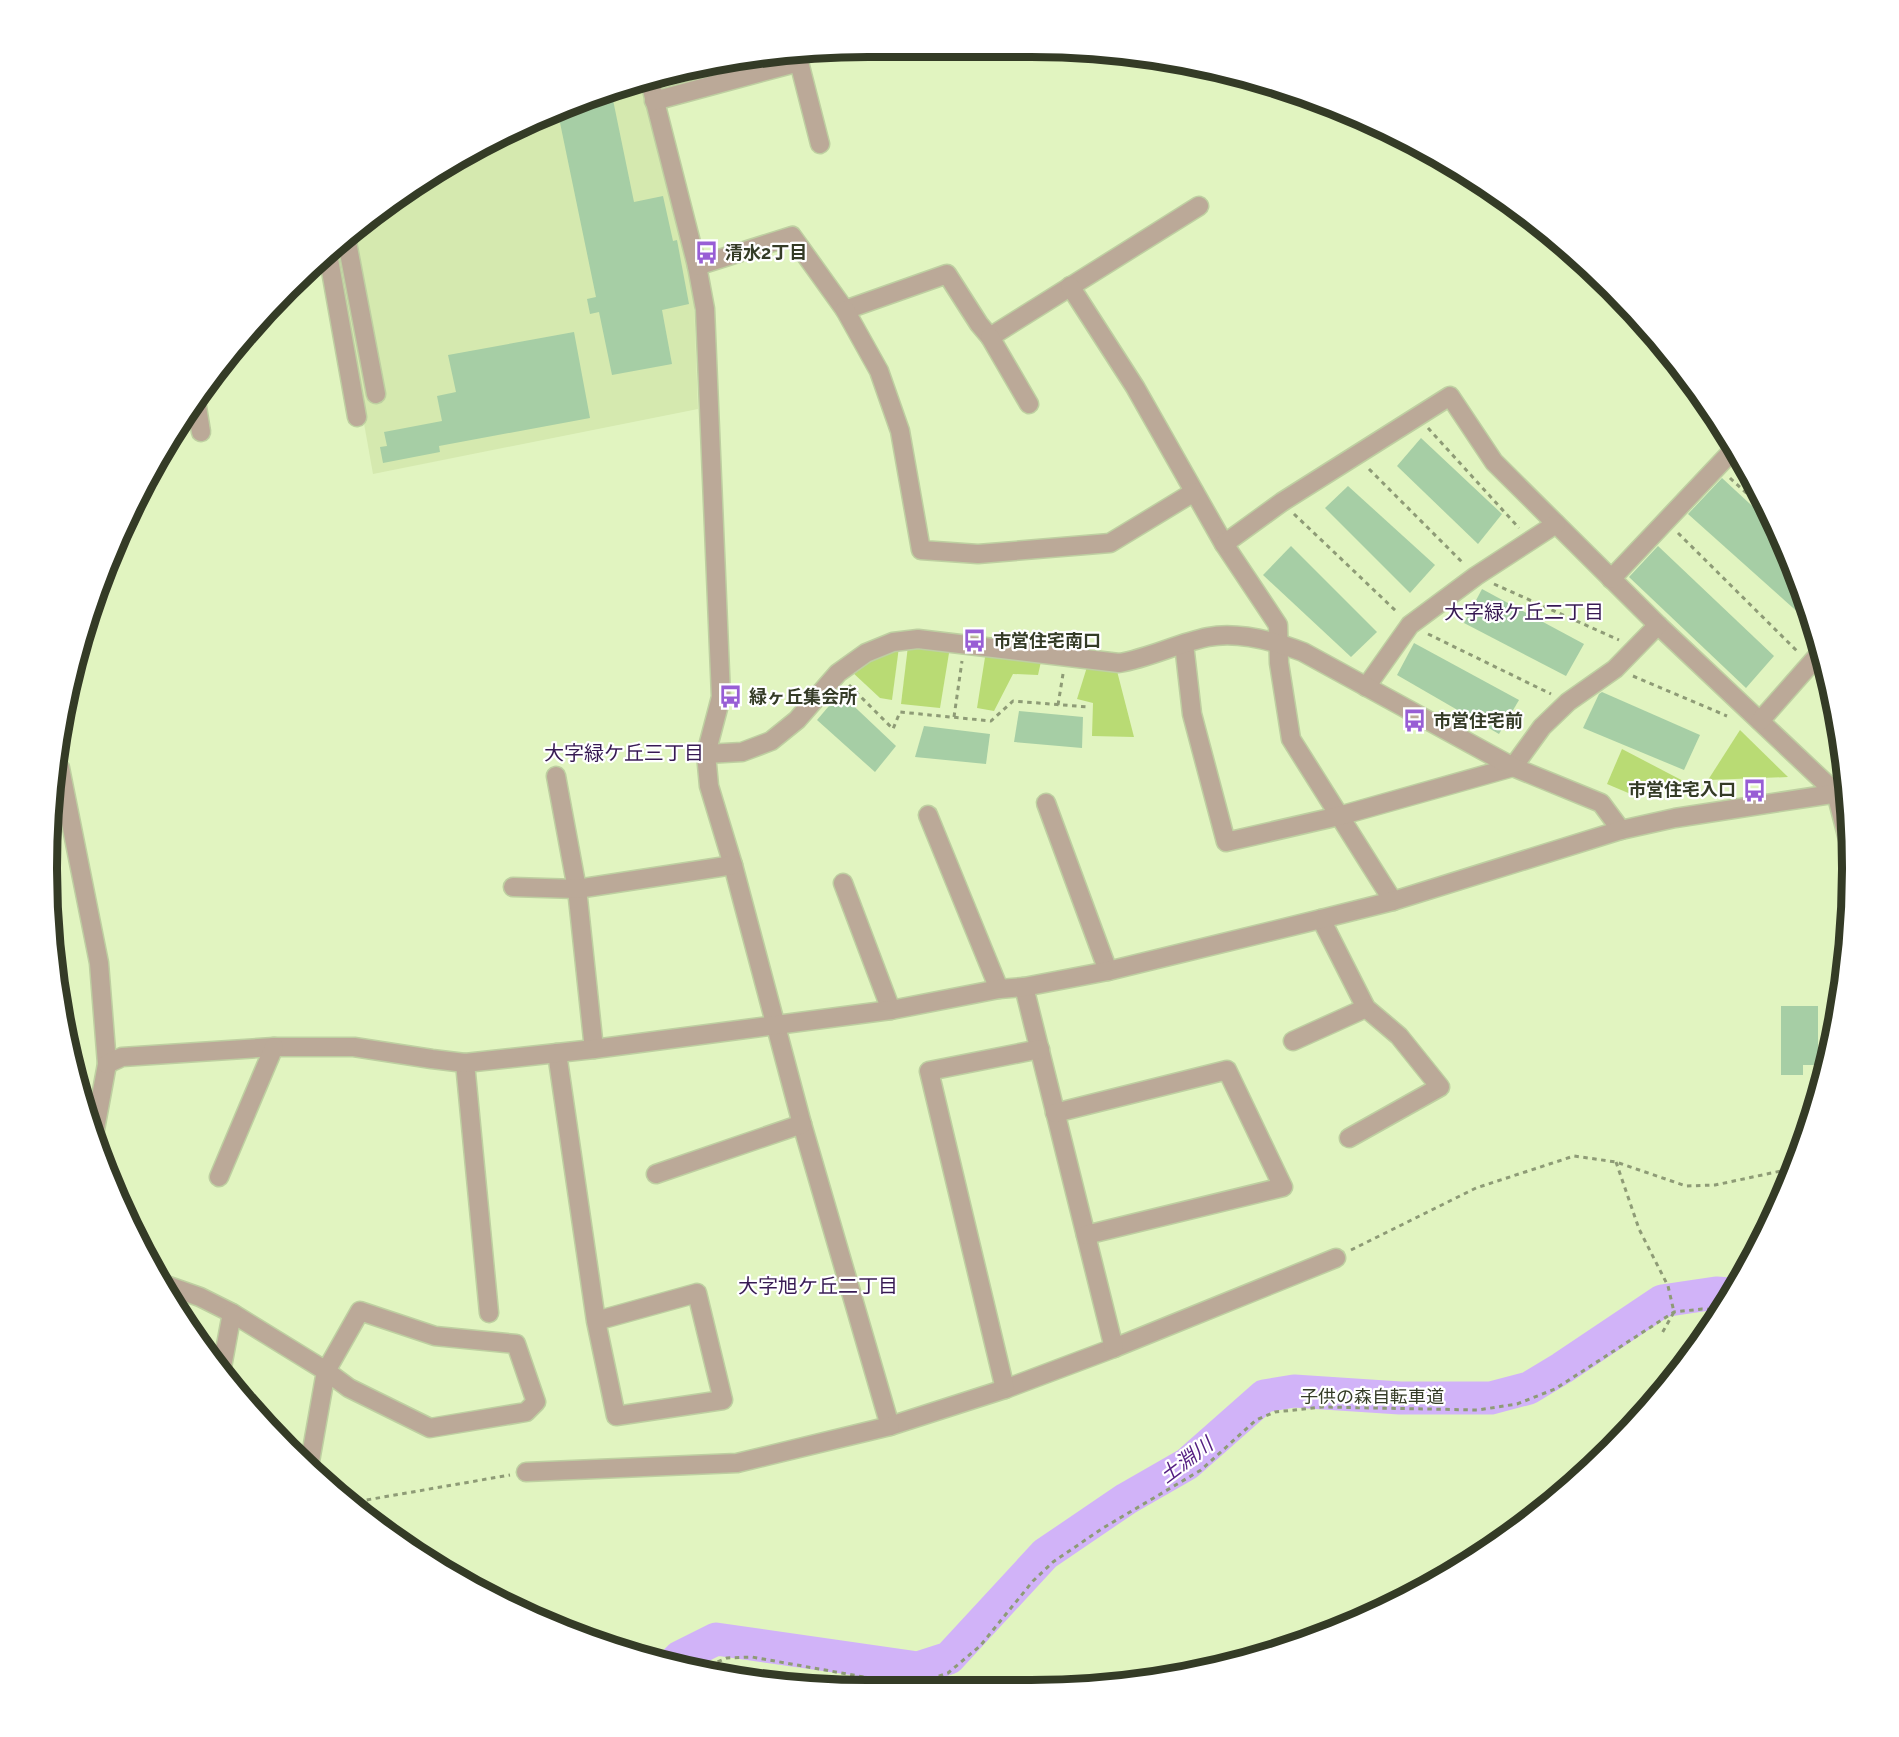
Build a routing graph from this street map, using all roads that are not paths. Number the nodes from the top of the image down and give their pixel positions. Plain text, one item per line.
1 (651, 87) edge
2 (654, 100) junction
3 (820, 144) dead end
4 (1198, 206) dead end
5 (348, 246) edge
6 (329, 262) edge
7 (697, 266) junction
8 (1070, 286) junction
9 (845, 310) junction
10 (990, 337) junction
11 (376, 394) dead end
12 (1029, 404) dead end
13 (198, 412) edge
14 (357, 417) dead end
15 (201, 432) dead end
16 (1728, 455) edge
17 (1194, 492) junction
18 (1556, 524) junction
19 (1224, 544) junction
20 (1611, 579) junction
21 (1658, 625) junction
22 (1278, 643) junction
23 (1184, 644) junction
24 (1814, 659) edge
25 (1366, 687) junction
26 (1760, 721) junction
27 (706, 754) junction
28 (1513, 766) junction
29 (556, 776) dead end
30 (62, 780) edge
31 (1837, 789) edge
32 (1838, 792) edge
33 (1046, 803) dead end
34 (928, 815) dead end
35 (1339, 816) junction
36 (1621, 831) junction
37 (733, 865) junction
38 (843, 883) dead end
39 (513, 887) dead end
40 (577, 889) junction
41 (1393, 901) junction
42 (1321, 919) junction
43 (1108, 971) junction
44 (1024, 987) junction
45 (999, 989) junction
46 (1366, 1008) junction
47 (891, 1010) junction
48 (775, 1025) junction
49 (1293, 1041) dead end
50 (274, 1047) junction
51 (594, 1049) junction
52 (1040, 1049) junction
53 (557, 1053) junction
54 (465, 1063) junction
55 (107, 1064) junction
56 (1055, 1113) junction
57 (97, 1119) edge
58 (802, 1124) junction
59 (1349, 1138) dead end
60 (656, 1174) dead end
61 (219, 1177) dead end
62 (1086, 1235) junction
63 (1336, 1258) road end
64 (175, 1288) edge
65 (232, 1313) junction
66 (489, 1313) dead end
67 (596, 1321) junction
68 (1114, 1348) junction
69 (223, 1360) edge
70 (326, 1371) junction
71 (1005, 1389) junction
72 (890, 1426) junction
73 (311, 1457) edge
74 (526, 1472) road end

1 - 2 street
2 - 3 street
2 - 7 street
4 - 8 street
5 - 11 street
6 - 14 street
7 - 9 street
7 - 27 street
8 - 10 street
8 - 17 street
9 - 10 street
9 - 17 street
10 - 12 street
13 - 15 street
16 - 20 street
17 - 19 street
18 - 19 street
18 - 20 street
18 - 25 street
19 - 22 street
20 - 21 street
21 - 26 street
21 - 28 street
22 - 23 street
22 - 25 street
22 - 35 street
23 - 27 street
23 - 35 street
24 - 26 street
25 - 28 street
26 - 31 street
27 - 37 street
28 - 35 street
28 - 36 street
29 - 40 street
30 - 55 street
32 - 36 street
33 - 43 street
34 - 45 street
35 - 41 street
36 - 41 street
37 - 40 street
37 - 48 street
38 - 47 street
39 - 40 street
40 - 51 street
41 - 42 street
42 - 43 street
42 - 46 street
43 - 44 street
44 - 45 street
44 - 52 street
45 - 47 street
46 - 49 street
46 - 59 street
47 - 48 street
48 - 51 street
48 - 58 street
50 - 54 street
50 - 55 street
50 - 61 street
51 - 53 street
52 - 56 street
52 - 71 street
53 - 54 street
53 - 67 street
54 - 66 street
55 - 57 street
56 - 62 street
56 - 62 street
58 - 60 street
58 - 72 street
62 - 68 street
63 - 68 street
64 - 65 street
65 - 69 street
65 - 70 street
67 - 67 street
68 - 71 street
70 - 70 street
70 - 73 street
71 - 72 street
72 - 74 street

